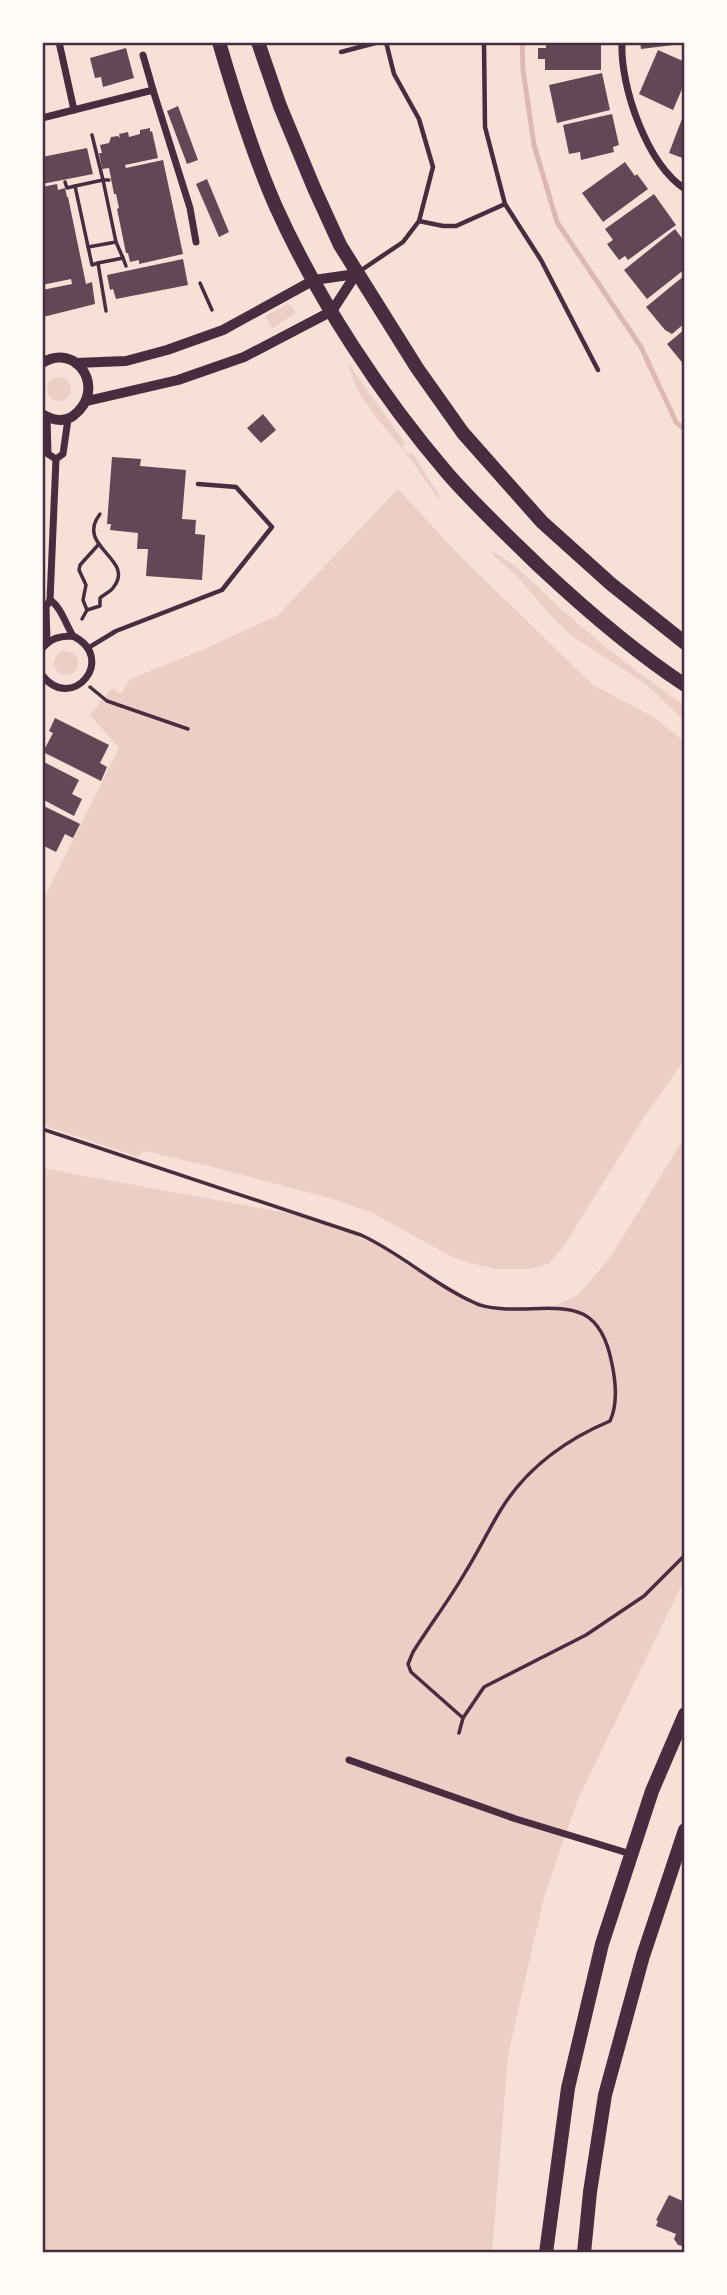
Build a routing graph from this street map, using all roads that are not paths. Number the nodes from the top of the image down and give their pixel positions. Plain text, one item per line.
1 (59, 42) edge
2 (219, 42) edge
3 (258, 42) edge
4 (379, 42) edge
5 (386, 42) edge
6 (484, 42) edge
7 (622, 42) edge
8 (341, 52) dead end
9 (143, 55) dead end
10 (153, 90) junction
11 (74, 110) junction
12 (42, 118) edge
13 (685, 189) edge
14 (505, 204) junction
15 (419, 221) junction
16 (196, 242) dead end
17 (356, 274) junction
18 (314, 281) junction
19 (332, 311) junction
20 (42, 363) edge
21 (76, 363) junction
22 (598, 370) dead end
23 (87, 401) junction
24 (44, 416) edge
25 (68, 419) junction
26 (55, 459) junction
27 (198, 484) dead end
28 (50, 600) junction
29 (73, 636) junction
30 (685, 643) edge
31 (45, 645) edge
32 (88, 648) junction
33 (42, 676) edge
34 (685, 685) edge
35 (685, 1714) edge
36 (349, 1760) dead end
37 (685, 1830) edge
38 (631, 1854) junction
39 (546, 2253) edge
40 (584, 2253) edge

1 - 11 street
2 - 18 main road
3 - 17 main road
4 - 8 lane
5 - 15 lane
6 - 14 lane
7 - 13 street
9 - 10 street
10 - 11 street
10 - 16 street
11 - 12 street
14 - 15 lane
14 - 22 lane
15 - 17 lane
17 - 18 street
17 - 19 street
17 - 30 main road
18 - 19 main road
18 - 21 street
19 - 23 street
19 - 34 main road
20 - 21 street
21 - 23 street
23 - 25 street
24 - 25 street
24 - 26 street
25 - 26 street
26 - 28 street
27 - 32 lane
28 - 29 street
28 - 31 street
29 - 31 street
29 - 32 street
32 - 33 street
35 - 38 main road
36 - 38 street
37 - 40 main road
38 - 39 main road

